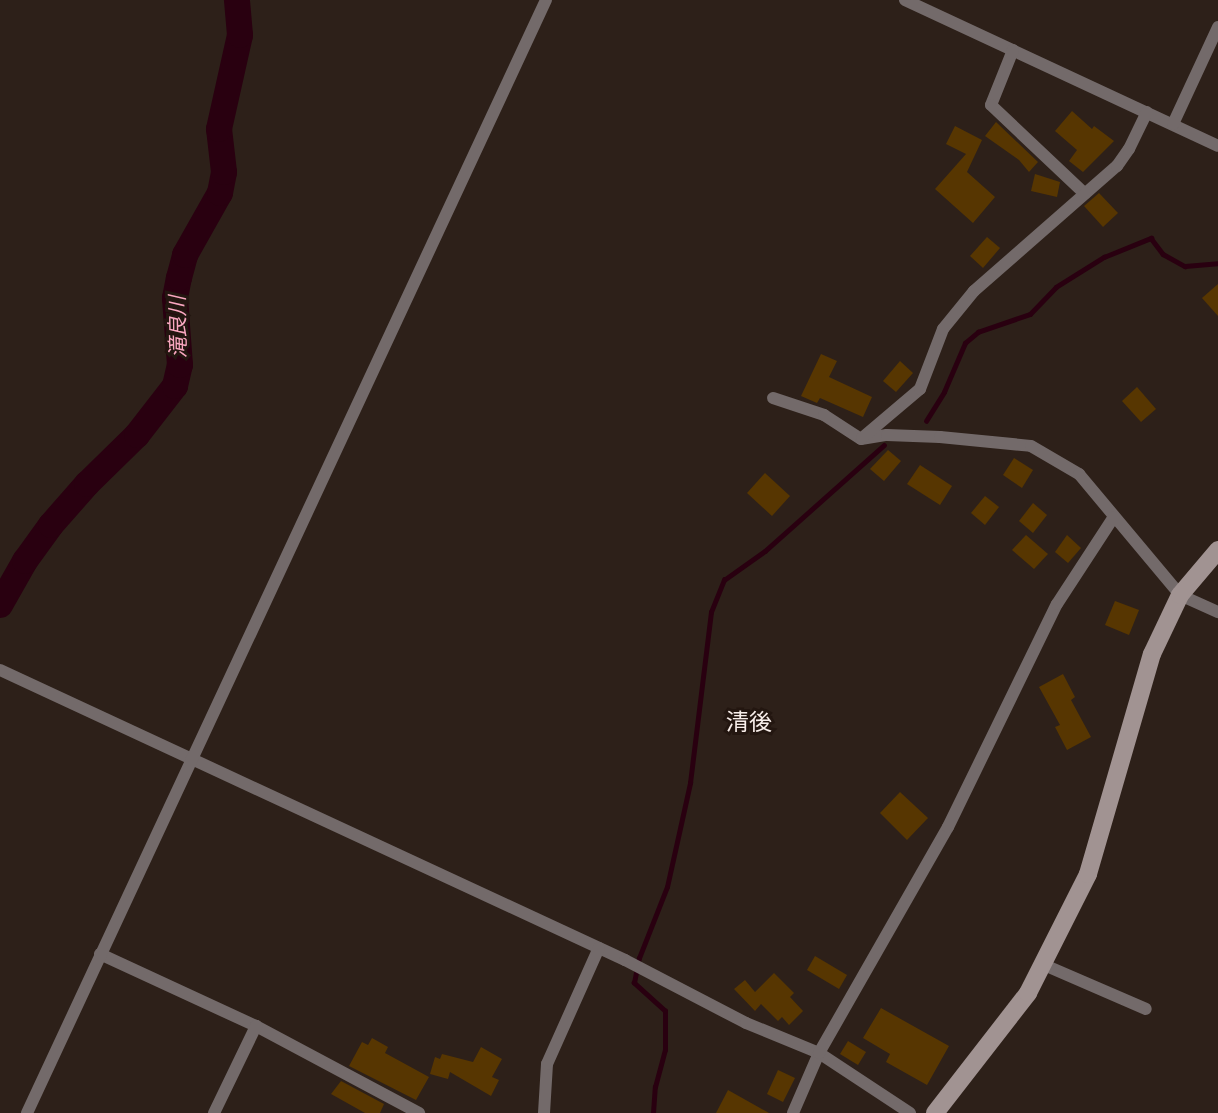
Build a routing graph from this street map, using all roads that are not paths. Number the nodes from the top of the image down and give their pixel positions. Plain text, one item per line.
1 (546, 0) edge
2 (905, 0) edge
3 (1218, 27) edge
4 (1013, 50) junction
5 (1147, 112) junction
6 (1173, 124) junction
7 (1218, 146) edge
8 (1085, 194) junction
9 (773, 398) dead end
10 (861, 439) junction
11 (1113, 518) junction
12 (1218, 550) edge
13 (1180, 595) junction
14 (1218, 612) edge
15 (0, 670) edge
16 (191, 759) junction
17 (600, 948) junction
18 (100, 954) junction
19 (1041, 964) junction
20 (1146, 1009) dead end
21 (257, 1026) junction
22 (819, 1053) junction
23 (27, 1113) edge
24 (214, 1113) edge
25 (419, 1113) edge
26 (544, 1113) edge
27 (793, 1113) edge
28 (910, 1113) edge
29 (935, 1113) edge

1 - 16 street
2 - 4 street
3 - 6 street
4 - 5 street
4 - 8 street
5 - 6 street
5 - 8 street
6 - 7 street
8 - 10 street
9 - 10 street
10 - 11 street
11 - 13 street
11 - 22 street
12 - 13 street
13 - 14 street
13 - 19 street
15 - 16 street
16 - 17 street
16 - 18 street
17 - 22 street
17 - 26 street
18 - 21 street
18 - 23 street
19 - 20 street
19 - 29 street
21 - 24 street
21 - 25 street
22 - 27 street
22 - 28 street

